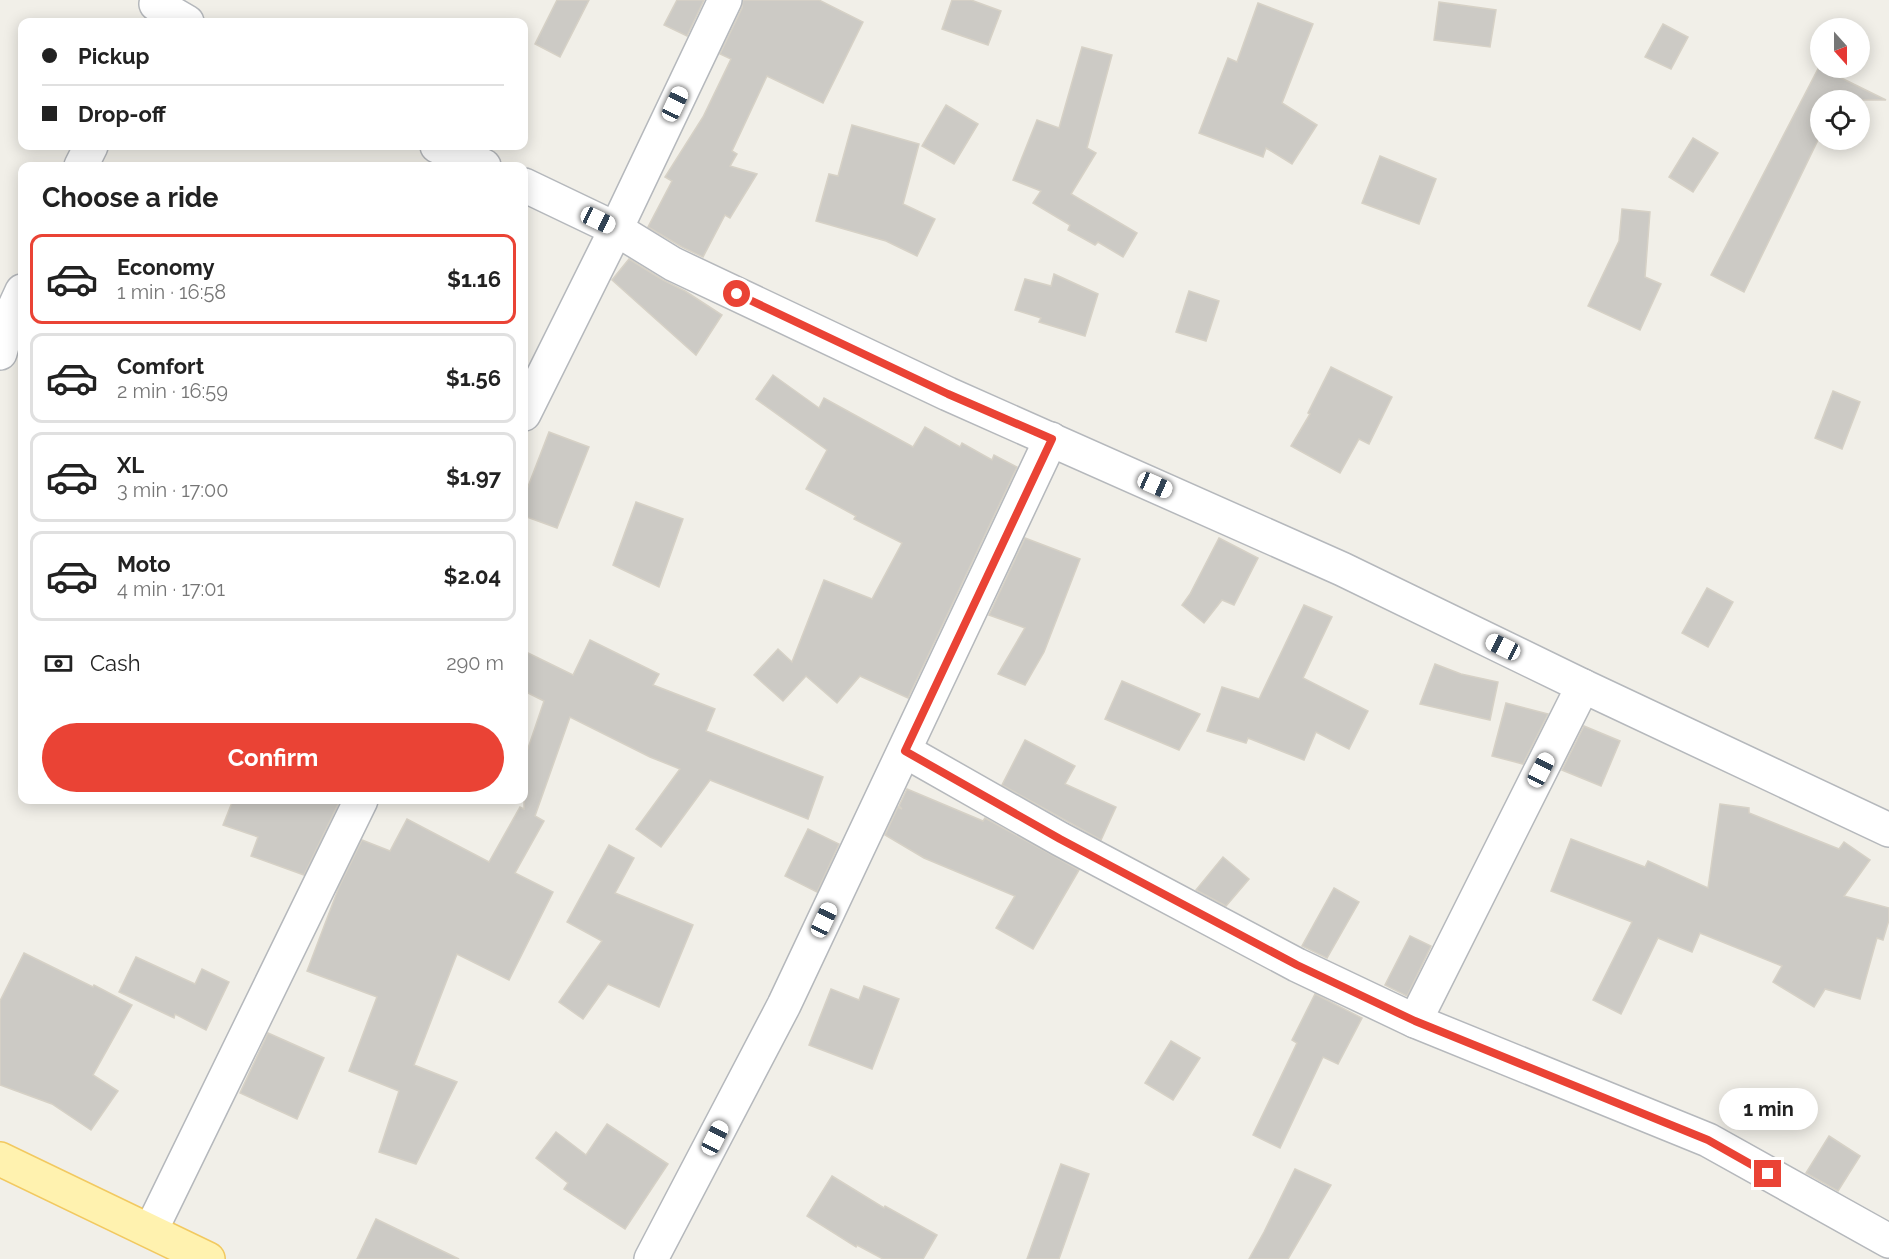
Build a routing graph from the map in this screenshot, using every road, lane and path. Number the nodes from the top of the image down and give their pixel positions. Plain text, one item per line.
1 (725, 0) edge
2 (154, 9) edge
3 (177, 18) edge
4 (446, 150) edge
5 (475, 162) edge
6 (528, 187) edge
7 (616, 229) junction
8 (18, 300) edge
9 (0, 352) edge
10 (528, 406) edge
11 (1052, 439) junction
12 (1583, 686) junction
13 (905, 751) junction
14 (359, 804) edge
15 (1889, 830) edge
16 (1415, 1021) junction
17 (0, 1159) edge
18 (151, 1230) junction
19 (1889, 1241) edge
20 (208, 1259) edge
21 (651, 1259) edge

1 - 7 street
2 - 3 street
4 - 5 street
6 - 7 street
7 - 10 street
7 - 11 street
8 - 9 street
11 - 12 street
11 - 13 street
12 - 15 street
12 - 16 street
13 - 16 street
13 - 21 street
14 - 18 street
16 - 19 street
17 - 18 main road
18 - 20 main road

